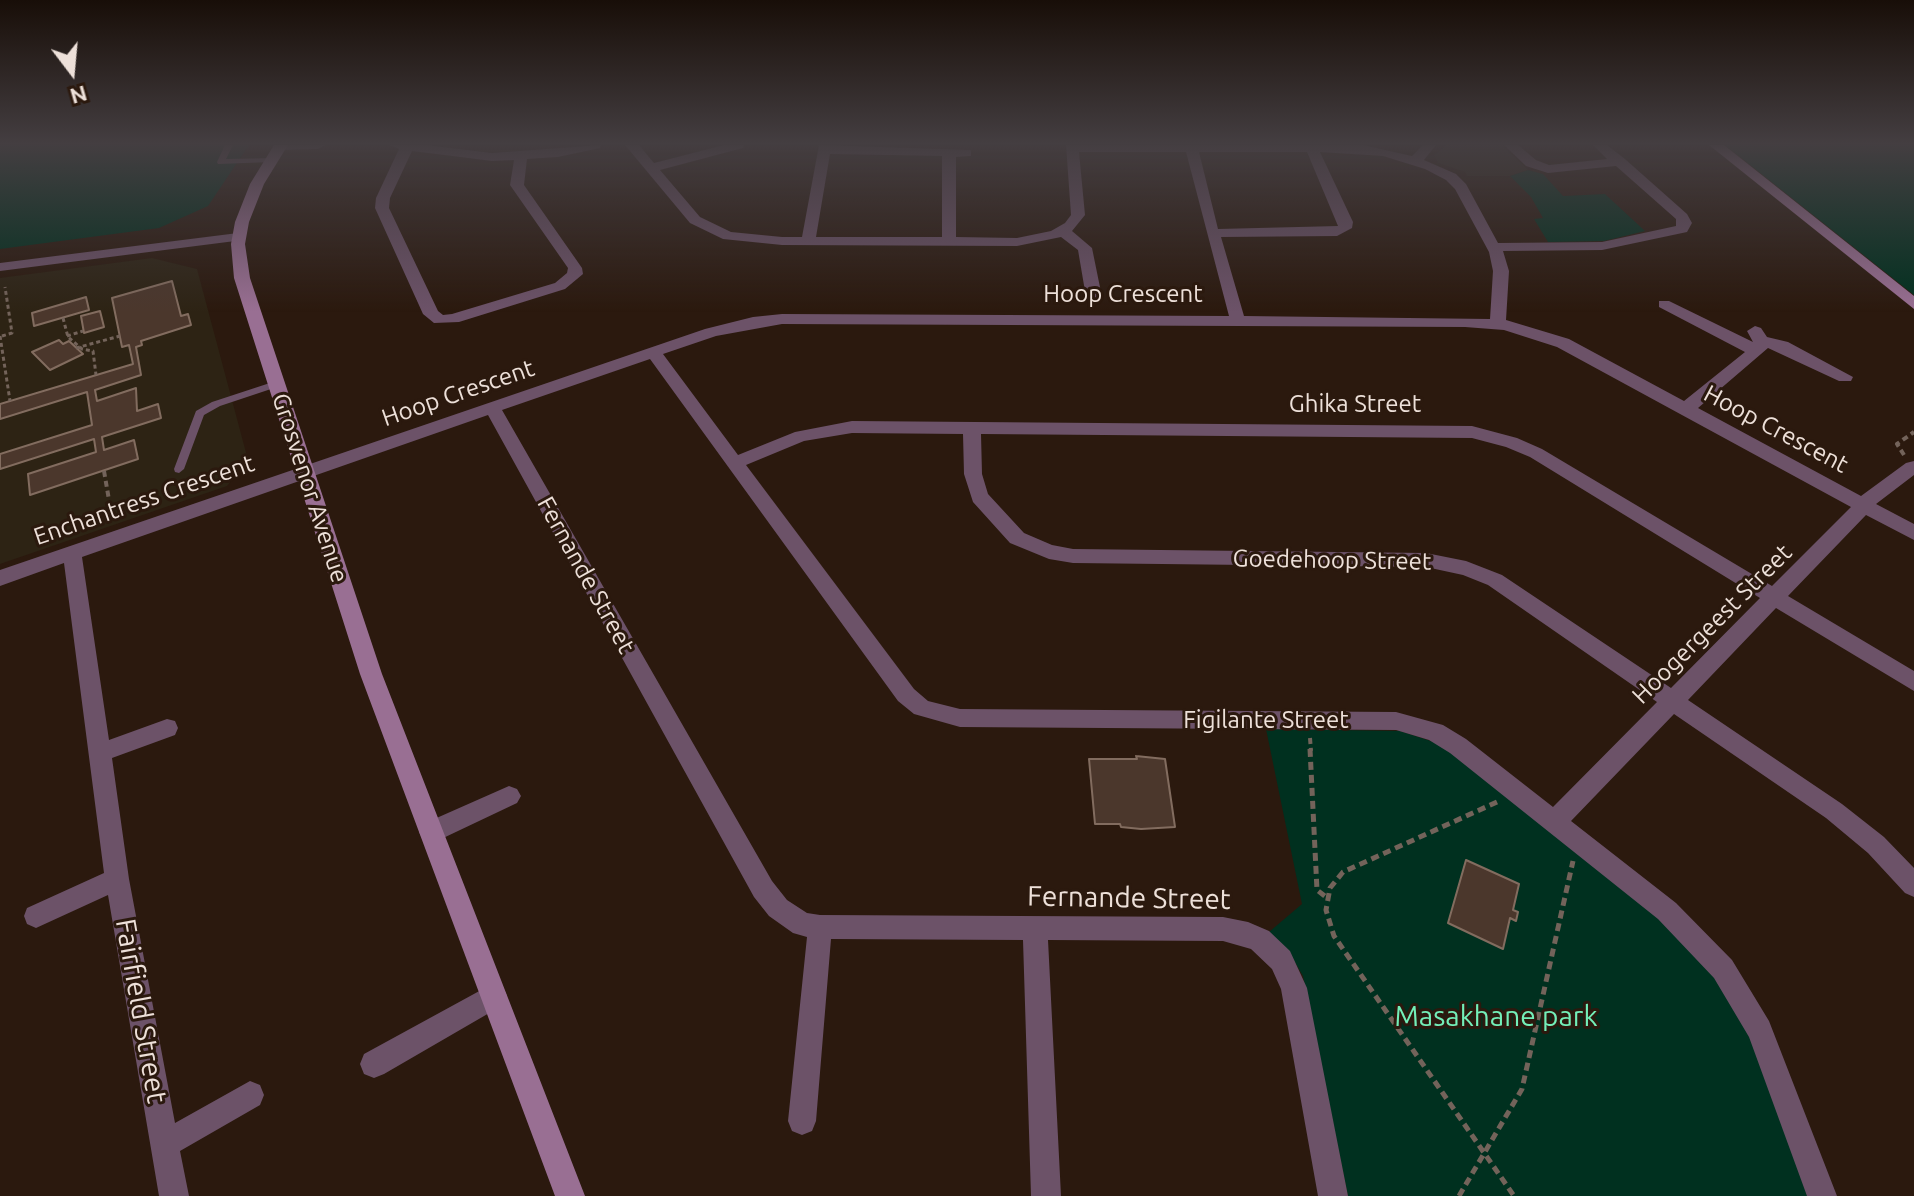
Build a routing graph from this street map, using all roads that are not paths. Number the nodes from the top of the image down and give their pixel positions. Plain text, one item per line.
1 (249, 201) edge
2 (383, 201) edge
3 (528, 201) edge
4 (679, 201) edge
5 (815, 201) edge
6 (949, 201) edge
7 (1079, 201) edge
8 (1204, 201) edge
9 (1336, 201) edge
10 (1467, 201) edge
11 (1664, 201) edge
12 (1786, 201) edge
13 (1063, 231) junction
14 (1212, 233) junction
15 (238, 237) junction
16 (808, 241) junction
17 (949, 241) junction
18 (1494, 247) junction
19 (0, 267) edge
20 (1094, 297) dead end
21 (1664, 304) dead end
22 (1914, 304) edge
23 (1238, 321) junction
24 (1498, 324) junction
25 (1758, 341) junction
26 (653, 352) junction
27 (1845, 377) dead end
28 (276, 384) junction
29 (492, 408) junction
30 (1686, 409) junction
31 (972, 428) junction
32 (735, 463) junction
33 (1912, 467) road end
34 (179, 469) dead end
35 (305, 472) junction
36 (1864, 506) junction
37 (1914, 533) edge
38 (72, 552) junction
39 (0, 578) edge
40 (1775, 598) junction
41 (1914, 682) edge
42 (1673, 701) junction
43 (167, 728) dead end
44 (100, 753) junction
45 (509, 796) dead end
46 (1553, 823) junction
47 (431, 832) junction
48 (117, 879) junction
49 (1914, 885) edge
50 (36, 916) dead end
51 (820, 927) junction
52 (1035, 928) junction
53 (494, 996) junction
54 (374, 1064) dead end
55 (250, 1095) dead end
56 (802, 1121) dead end
57 (165, 1144) junction
58 (174, 1196) edge
59 (570, 1196) edge
60 (1046, 1196) edge
61 (1333, 1196) edge
62 (1822, 1196) edge

1 - 15 street, Grosvenor Avenue
2 - 3 street
4 - 16 street
5 - 16 street
6 - 17 street
7 - 13 street
8 - 14 street
9 - 14 street
10 - 18 street
11 - 18 street
12 - 22 street
13 - 17 street
13 - 20 street
14 - 23 street
15 - 19 street
15 - 28 street, Grosvenor Avenue
16 - 17 street
18 - 24 street
21 - 25 street
23 - 24 street, Hoop Crescent
23 - 26 street, Hoop Crescent
24 - 30 street, Hoop Crescent
25 - 27 street
25 - 30 street
26 - 29 street, Hoop Crescent
26 - 32 street, Figilante Street
28 - 34 lane
28 - 35 street, Grosvenor Avenue
29 - 35 street, Hoop Crescent
29 - 51 street, Fernande Street
30 - 36 street, Hoop Crescent
31 - 32 street, Ghika Street
31 - 40 street, Ghika Street
31 - 42 street, Goedehoop Street
32 - 46 street, Figilante Street
33 - 36 street, Hoogergeest Street
35 - 38 street, Enchantress Crescent
35 - 47 street, Grosvenor Avenue
36 - 37 street, Hoop Crescent
36 - 40 street, Hoogergeest Street
38 - 39 street, Enchantress Crescent
38 - 44 street, Fairfield Street
40 - 41 street, Ghika Street
40 - 42 street, Hoogergeest Street
42 - 46 street, Hoogergeest Street
42 - 49 street, Goedehoop Street
43 - 44 street
44 - 48 street, Fairfield Street
45 - 47 street
46 - 62 street, Figilante Street
47 - 53 street, Grosvenor Avenue
48 - 50 street, Fairfield Street
48 - 57 street, Fairfield Street
51 - 52 street, Fernande Street
51 - 56 street
52 - 60 street
52 - 61 street, Fernande Street
53 - 54 street
53 - 59 street, Grosvenor Avenue
55 - 57 street, Fairfield Street
57 - 58 street, Fairfield Street

